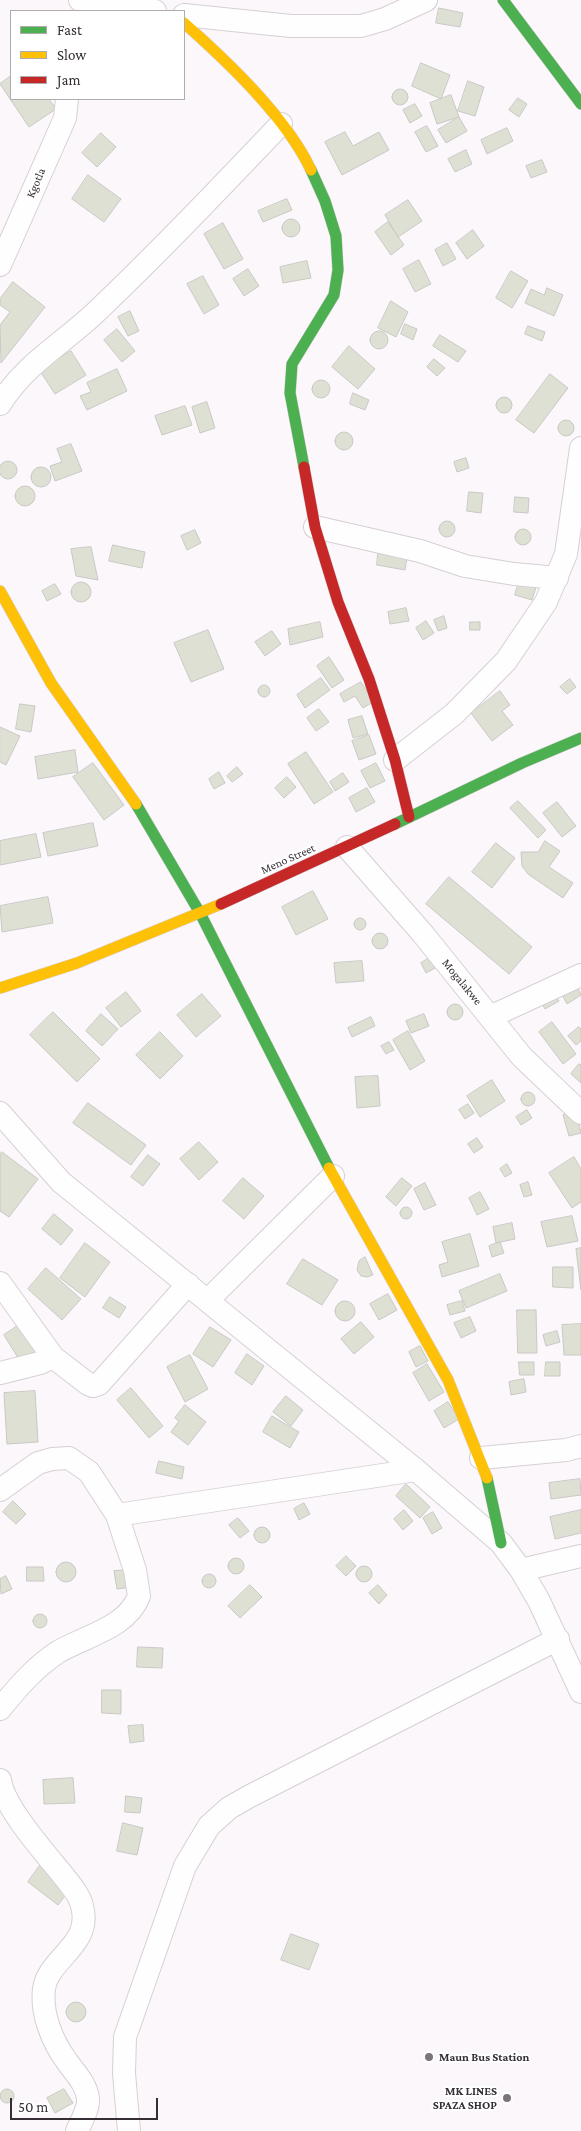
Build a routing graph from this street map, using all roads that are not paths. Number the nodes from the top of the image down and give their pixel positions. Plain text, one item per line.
1 (80, 0) edge
2 (426, 0) edge
3 (503, 0) edge
4 (148, 10) edge
5 (185, 15) edge
6 (185, 24) edge
7 (67, 100) edge
8 (581, 104) edge
9 (281, 124) junction
10 (0, 265) edge
11 (0, 404) edge
12 (581, 448) edge
13 (315, 527) junction
14 (557, 578) junction
15 (0, 592) edge
16 (581, 738) edge
17 (395, 760) junction
18 (409, 817) junction
19 (348, 847) junction
20 (200, 913) junction
21 (581, 975) edge
22 (0, 988) edge
23 (490, 1017) junction
24 (0, 1113) edge
25 (581, 1113) edge
26 (333, 1176) junction
27 (0, 1283) edge
28 (188, 1284) junction
29 (208, 1300) junction
30 (53, 1357) junction
31 (0, 1372) edge
32 (581, 1446) edge
33 (481, 1458) junction
34 (416, 1470) junction
35 (0, 1490) edge
36 (117, 1514) junction
37 (501, 1544) junction
38 (581, 1556) edge
39 (521, 1570) junction
40 (558, 1639) junction
41 (581, 1692) edge
42 (0, 1709) edge
43 (0, 1780) edge
44 (77, 2131) edge
45 (129, 2131) edge

1 - 4 street
2 - 5 street
3 - 8 street
6 - 9 street
7 - 10 street, Kgotla
9 - 11 street
9 - 13 street
12 - 14 street
13 - 14 street
13 - 17 street
14 - 17 street
15 - 20 street
16 - 18 street, Meno Street
17 - 18 street
18 - 19 street, Meno Street
19 - 20 street, Meno Street
19 - 23 street, Mogalakwe
20 - 22 street, Meno Street
20 - 26 street
21 - 23 street
23 - 25 street, Mogalakwe
24 - 28 street
26 - 29 street
26 - 33 street
27 - 30 street
28 - 29 street
28 - 30 street
29 - 34 street
30 - 31 street
32 - 33 street
33 - 37 street
34 - 36 street
34 - 37 street
35 - 36 street
36 - 42 street
37 - 39 street
38 - 39 street
39 - 40 street
40 - 41 street
40 - 45 street
43 - 44 street

